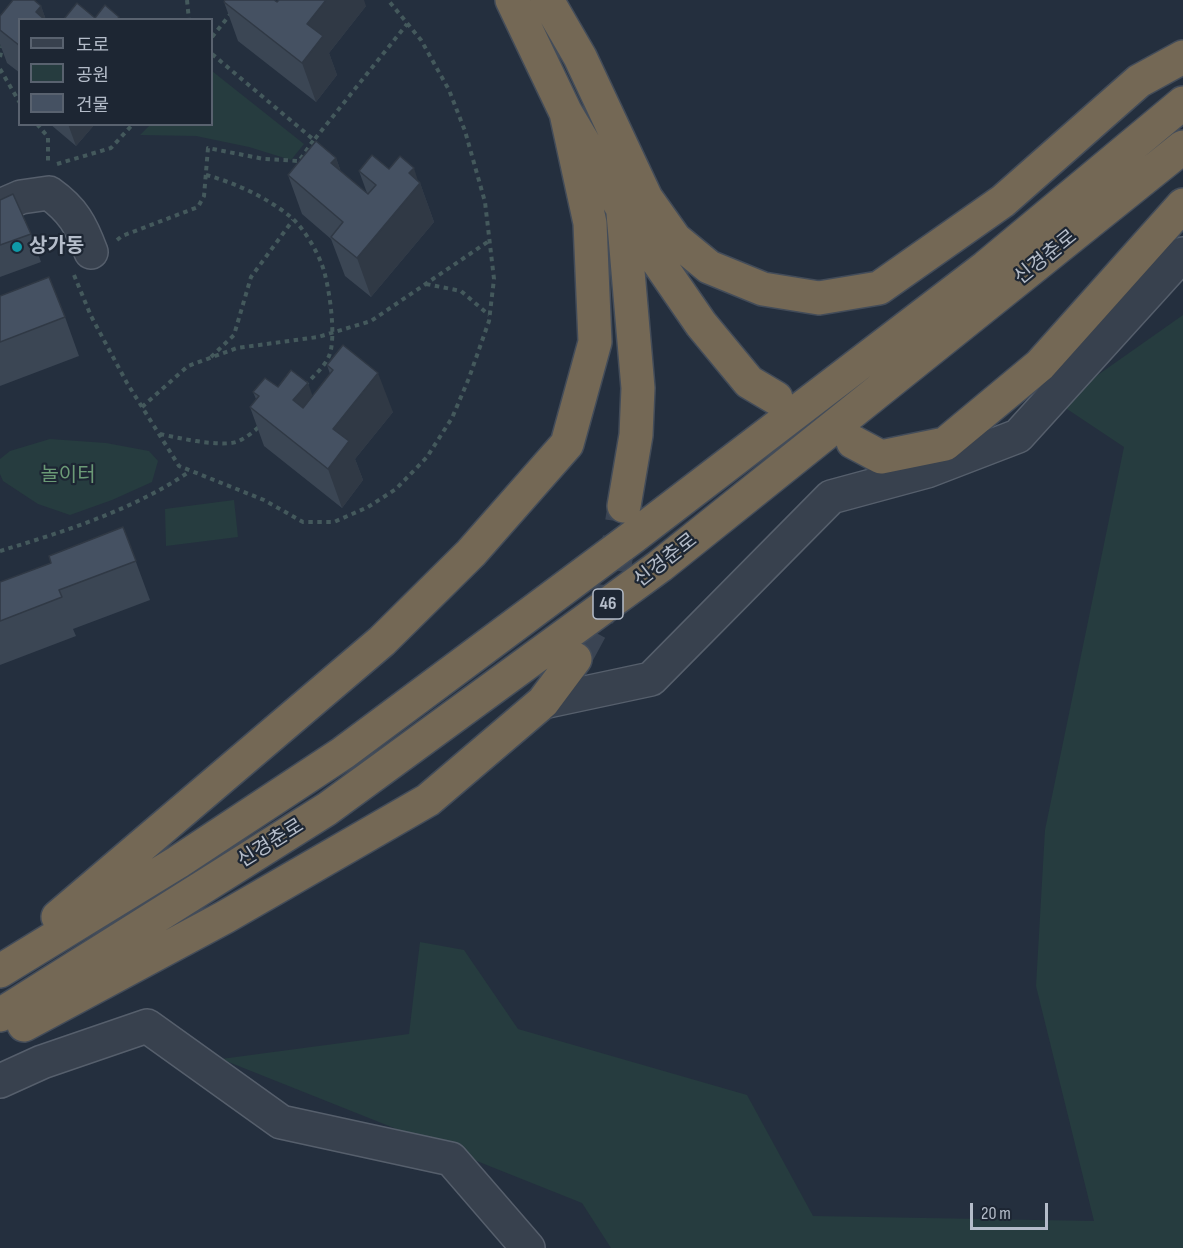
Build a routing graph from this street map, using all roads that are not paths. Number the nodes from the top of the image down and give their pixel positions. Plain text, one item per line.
1 (512, 0) edge
2 (548, 0) edge
3 (1183, 57) edge
4 (1183, 103) edge
5 (566, 113) junction
6 (606, 113) junction
7 (1183, 147) edge
8 (1183, 205) edge
9 (0, 206) edge
10 (622, 207) junction
11 (92, 253) road end
12 (1183, 254) edge
13 (776, 398) dead end
14 (853, 442) dead end
15 (624, 506) tunnel mouth
16 (575, 659) tunnel mouth
17 (543, 702) junction
18 (0, 969) edge
19 (0, 1015) edge
20 (0, 1035) edge
21 (0, 1081) edge
22 (528, 1248) edge

1 - 5 highway
2 - 6 highway
3 - 6 highway
4 - 18 highway, 신경춘로 / 46
5 - 10 highway
5 - 18 highway
6 - 10 highway
7 - 19 highway, 신경춘로 / 46
8 - 14 highway
9 - 11 lane
10 - 13 highway
10 - 15 highway
12 - 17 lane
16 - 17 highway
17 - 20 highway
21 - 22 lane

